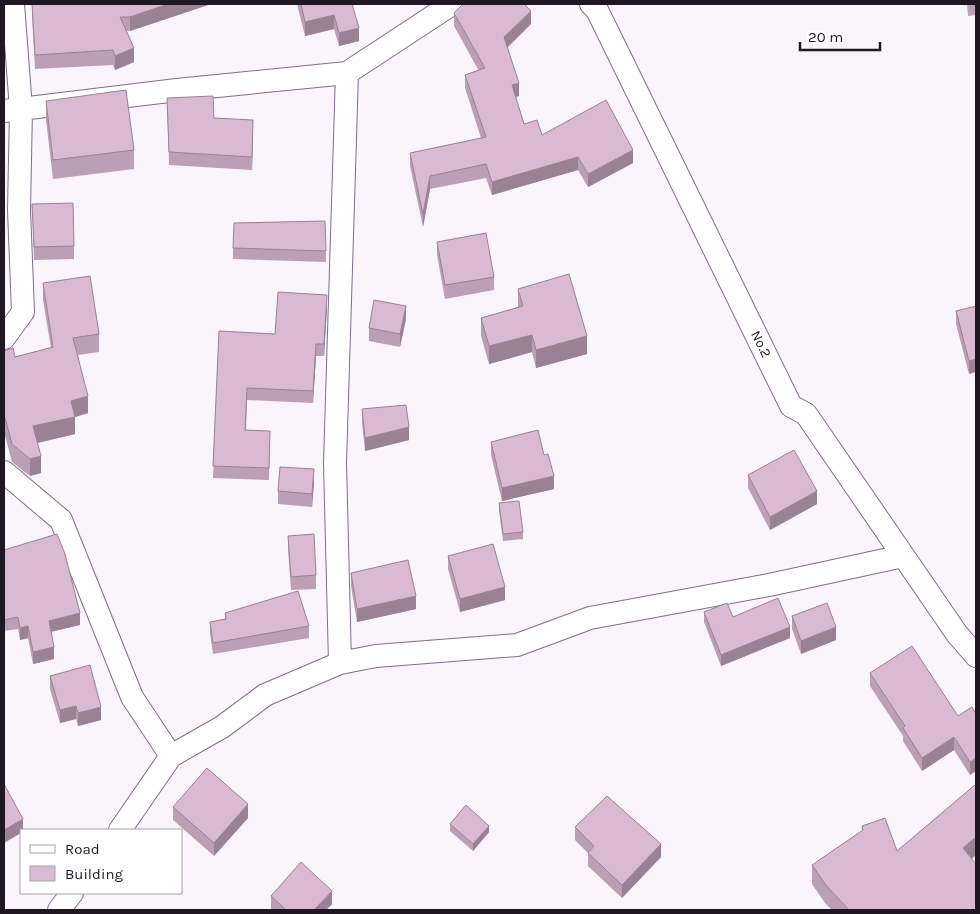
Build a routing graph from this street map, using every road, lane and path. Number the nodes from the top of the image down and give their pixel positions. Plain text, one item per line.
1 (13, 4) edge
2 (452, 4) edge
3 (591, 4) edge
4 (347, 73) junction
5 (13, 110) edge
6 (4, 338) edge
7 (4, 472) edge
8 (904, 556) junction
9 (976, 656) edge
10 (340, 663) junction
11 (172, 756) junction
12 (121, 829) edge
13 (71, 894) edge
14 (59, 910) edge

1 - 5 street
2 - 4 street
3 - 8 street, No.2
4 - 5 street
4 - 10 street
5 - 6 street
7 - 11 street
8 - 9 street, No.2
8 - 10 street
10 - 11 street
11 - 12 street
13 - 14 street

